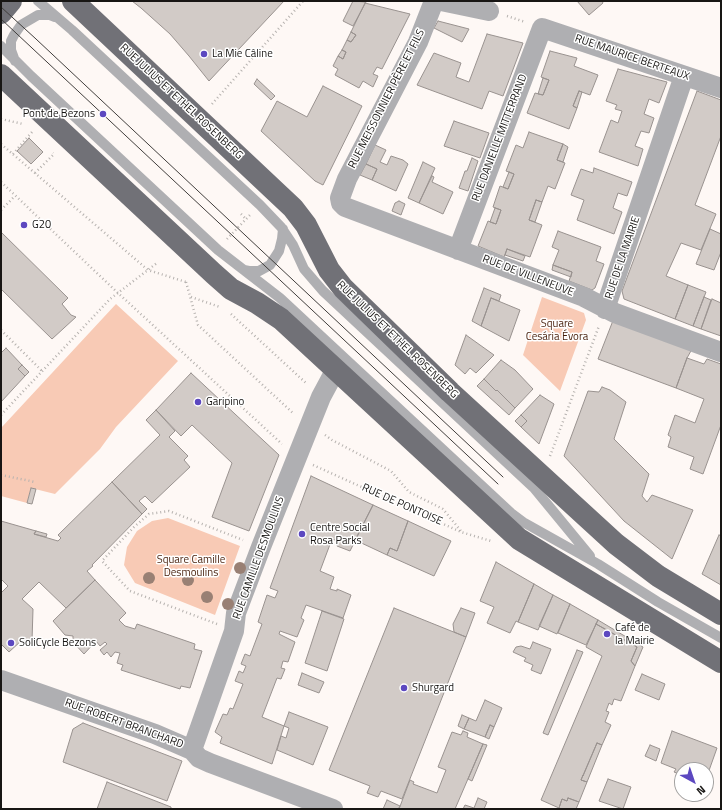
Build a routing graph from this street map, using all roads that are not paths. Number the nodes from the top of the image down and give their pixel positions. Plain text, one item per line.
1 (11, 1) edge
2 (38, 1) edge
3 (73, 1) edge
4 (434, 1) edge
5 (440, 1) edge
6 (489, 11) dead end
7 (1, 13) edge
8 (57, 18) junction
9 (542, 28) joint
10 (1, 46) edge
11 (8, 68) edge
12 (684, 76) junction
13 (721, 88) edge
14 (340, 198) joint
15 (283, 230) junction
16 (458, 250) junction
17 (242, 269) junction
18 (605, 309) junction
19 (721, 352) edge
20 (336, 369) junction
21 (598, 564) junction
22 (721, 614) edge
23 (721, 638) edge
24 (721, 662) edge
25 (1, 680) edge
26 (192, 750) junction
27 (319, 807) edge

1 - 7 main road
2 - 8 lane
3 - 22 main road, RUE JULIUS ET ETHEL ROSENBERG
4 - 14 street, RUE MEISSONNIER PÈRE ET FILS
5 - 6 street
8 - 11 lane
8 - 15 lane
9 - 12 street, RUE MAURICE BERTEAUX
9 - 16 street, RUE DANIELLE MITTERRAND
10 - 11 lane
11 - 17 lane
11 - 20 main road
12 - 13 street, RUE MAURICE BERTEAUX
12 - 18 street, RUE DE LA MAIRIE
14 - 16 street, RUE DE VILLENEUVE
15 - 17 lane
15 - 21 lane
16 - 18 street, RUE DE VILLENEUVE
17 - 21 lane
18 - 19 street, RUE DE VILLENEUVE
20 - 24 main road
20 - 26 street, RUE CAMILLE DESMOULINS
21 - 23 lane
25 - 26 street, RUE ROBERT BRANCHARD
26 - 27 street, RUE ROBERT BRANCHARD

